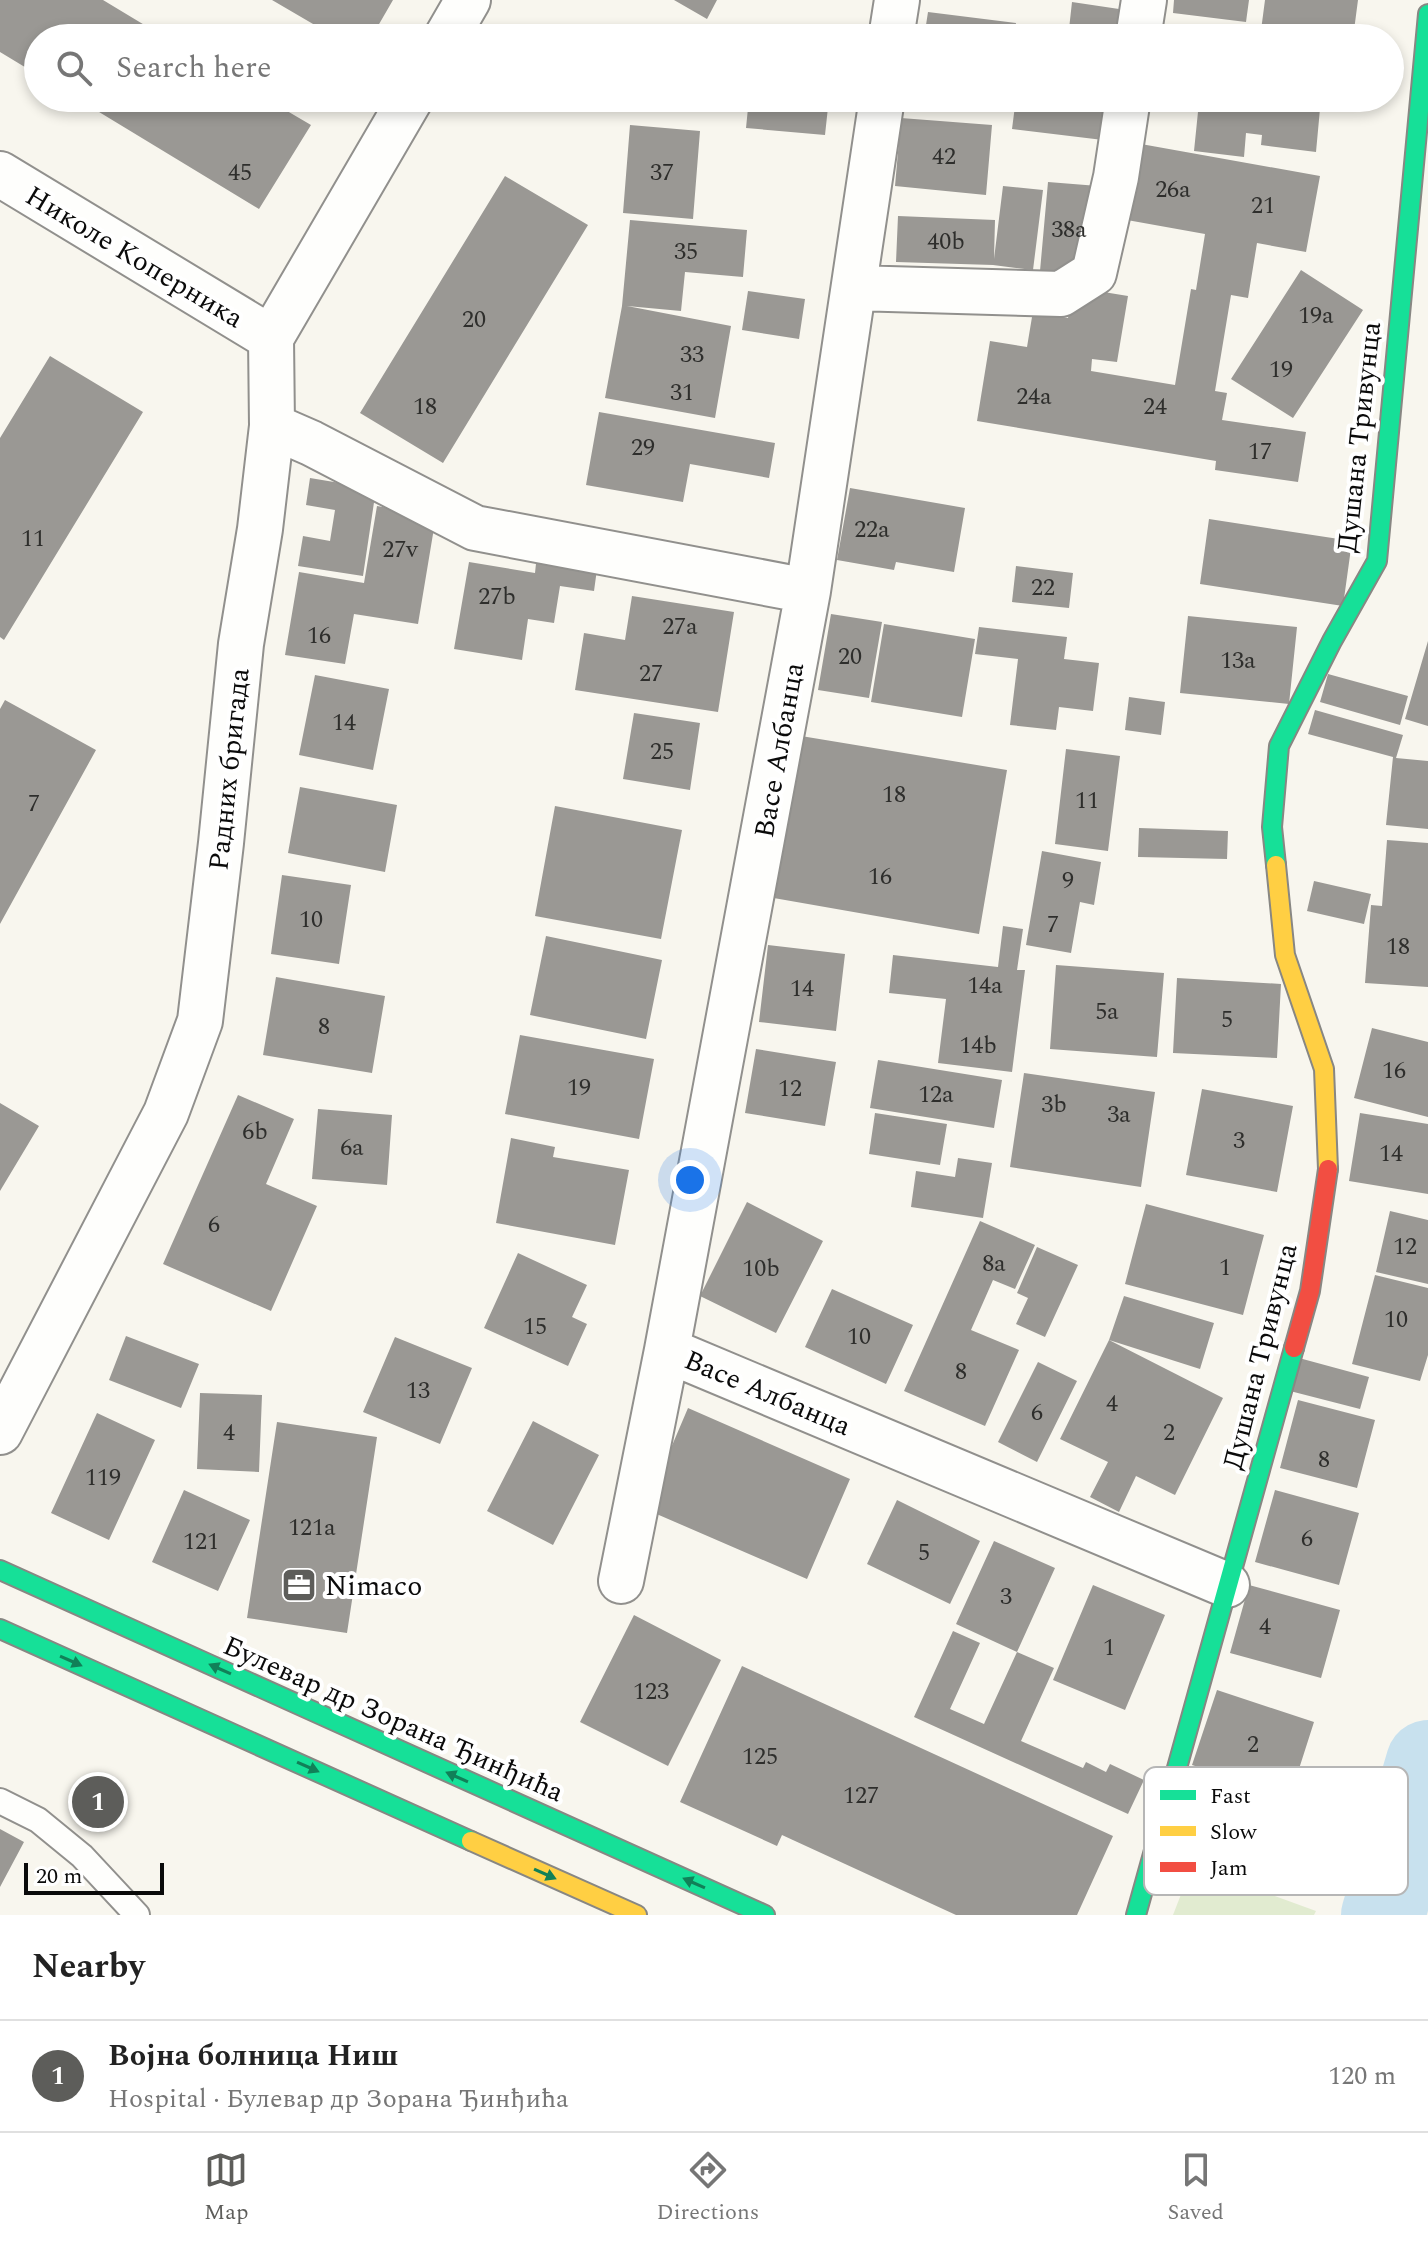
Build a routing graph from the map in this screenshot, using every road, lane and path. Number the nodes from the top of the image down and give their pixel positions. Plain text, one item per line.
1 (468, 0) edge
2 (897, 0) edge
3 (1144, 0) edge
4 (1428, 14) edge
5 (454, 24) edge
6 (893, 24) edge
7 (1140, 24) edge
8 (403, 112) edge
9 (880, 112) edge
10 (1126, 112) edge
11 (0, 174) edge
12 (854, 288) junction
13 (271, 338) junction
14 (272, 426) junction
15 (808, 591) junction
16 (667, 1350) junction
17 (0, 1432) edge
18 (0, 1570) edge
19 (621, 1581) dead end
20 (1227, 1585) junction
21 (0, 1629) edge
22 (1177, 1767) edge
23 (0, 1801) edge
24 (1144, 1886) edge
25 (135, 1915) edge
26 (637, 1915) edge
27 (765, 1915) edge
28 (1136, 1915) edge

1 - 5 street
2 - 6 street
3 - 7 street
4 - 20 street, Душана Тривунца
8 - 13 street
9 - 12 street, Васе Албанца
10 - 12 street
11 - 13 street, Николе Коперника
12 - 15 street, Васе Албанца
13 - 14 street, Радних бригада
14 - 15 street
14 - 17 street, Радних бригада
15 - 16 street, Васе Албанца
16 - 19 street
16 - 20 street, Васе Албанца
27 -> 18 street, Булевар др Зорана Ђинђића
20 - 22 street, Душана Тривунца
21 -> 26 street
23 - 25 lane
24 - 28 street, Душана Тривунца

